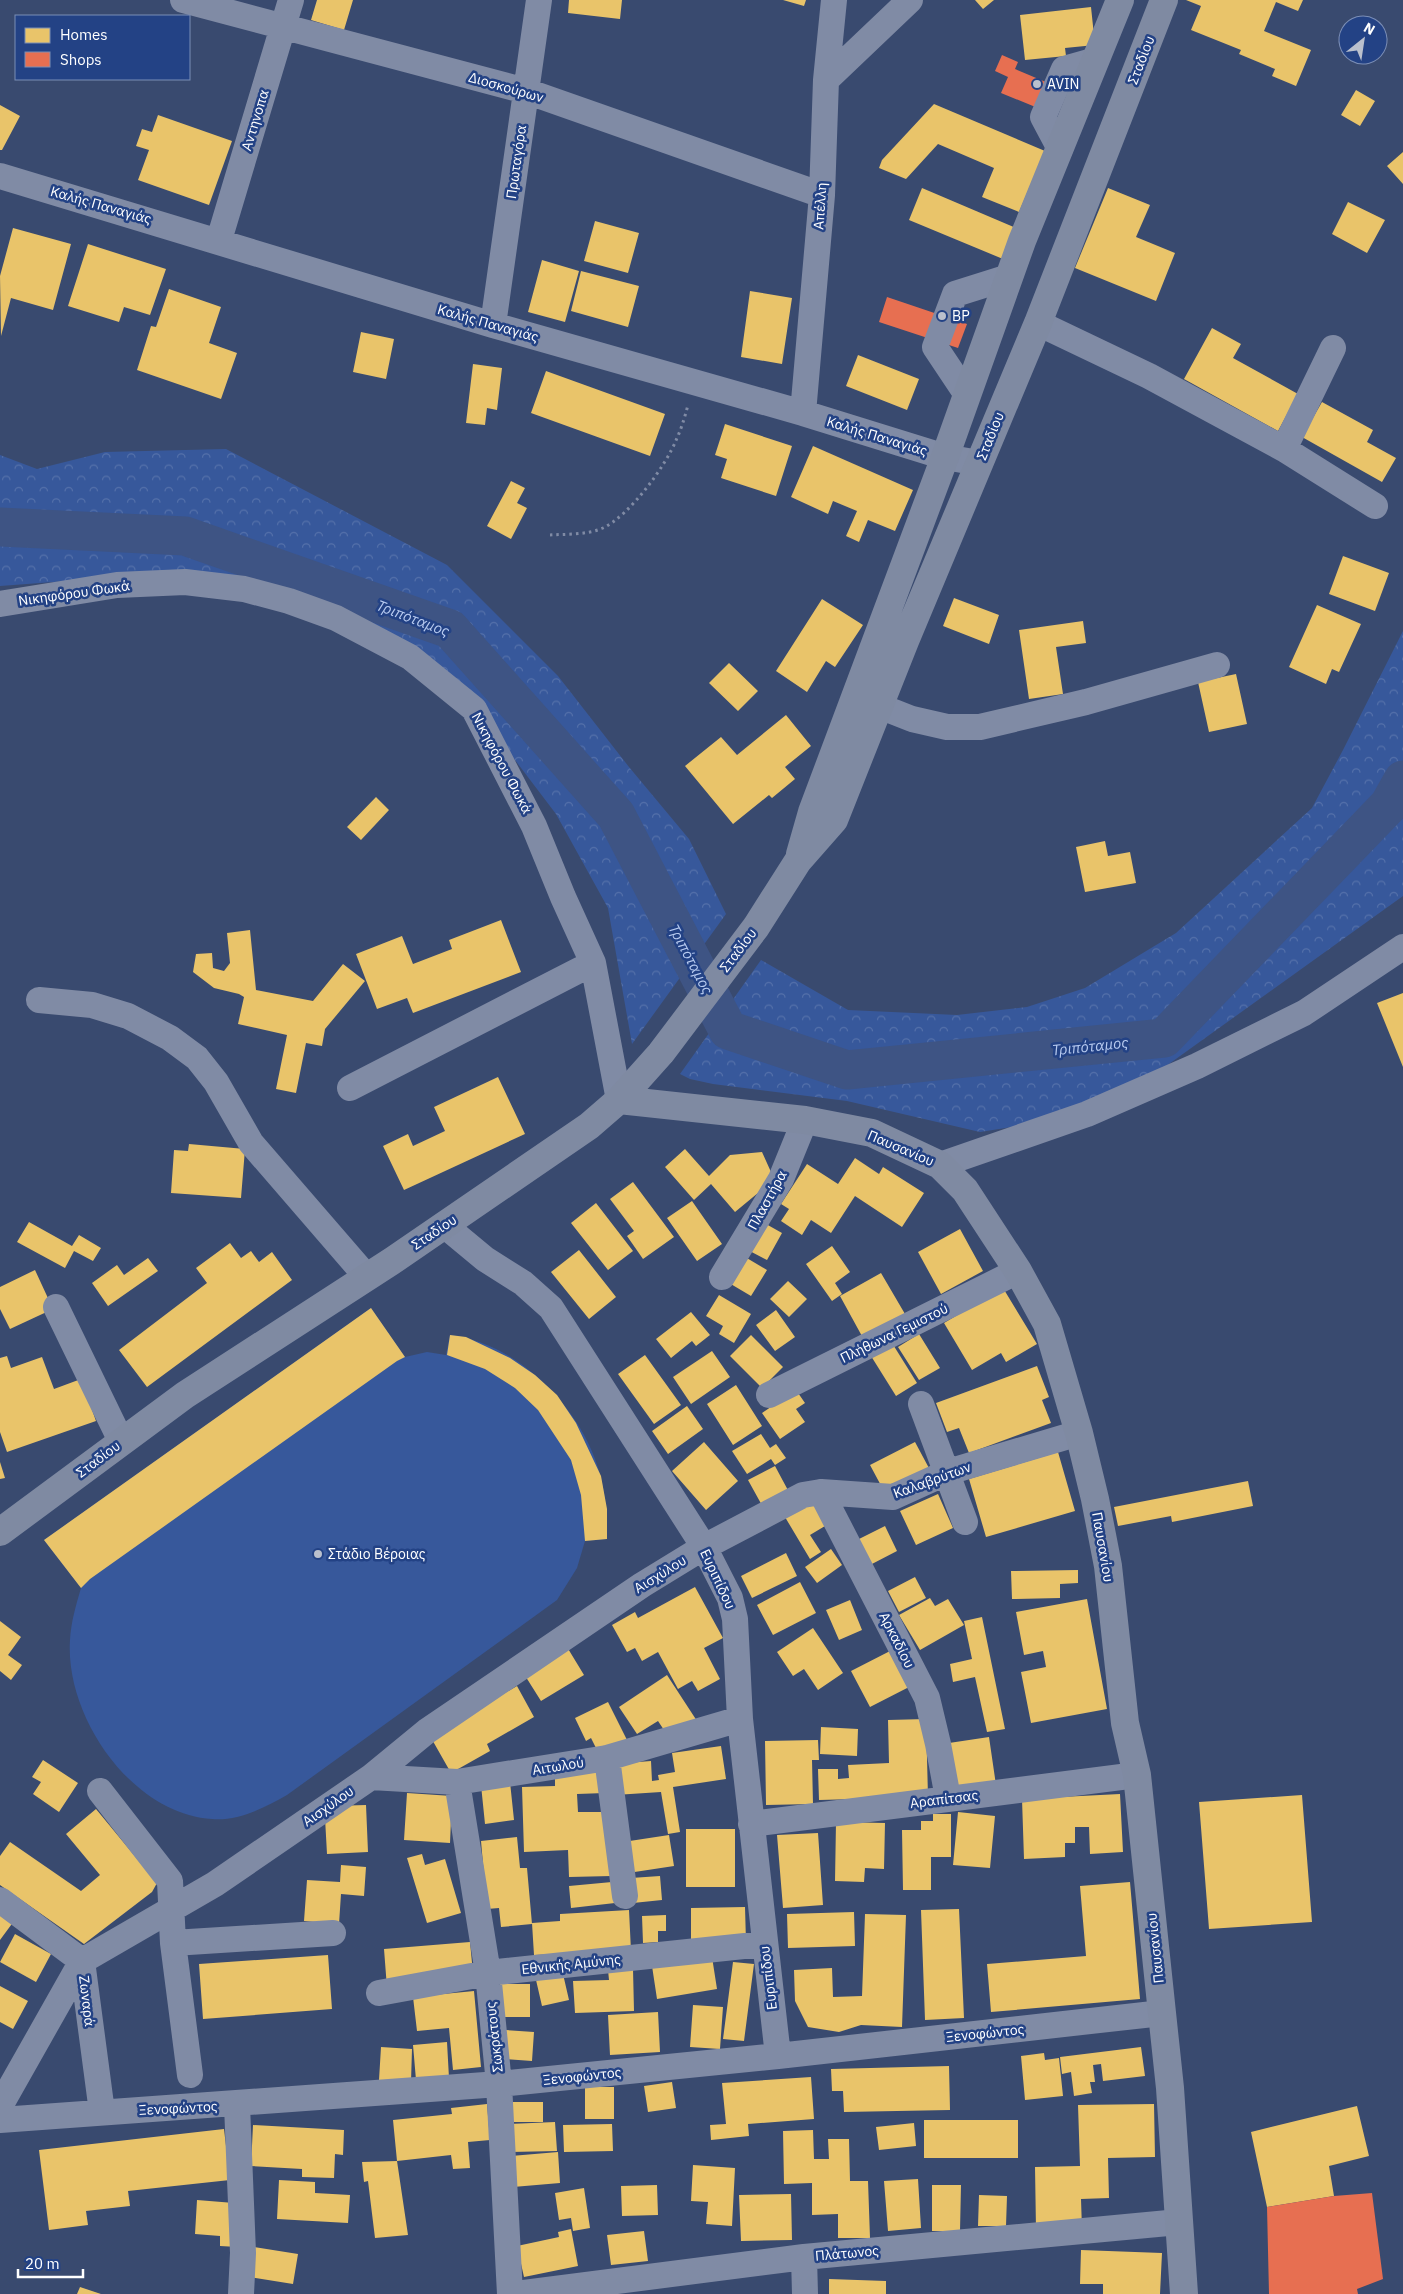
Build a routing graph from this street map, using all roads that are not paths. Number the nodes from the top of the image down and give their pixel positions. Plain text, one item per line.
1 (183, 0) edge
2 (291, 0) edge
3 (540, 0) edge
4 (834, 0) edge
5 (910, 0) edge
6 (1120, 0) edge
7 (1164, 0) edge
8 (283, 26) junction
9 (826, 80) junction
10 (526, 91) junction
11 (0, 176) edge
12 (822, 195) junction
13 (219, 240) junction
14 (1009, 277) junction
15 (1038, 323) junction
16 (493, 325) junction
17 (1333, 348) dead end
18 (967, 395) junction
19 (803, 413) junction
20 (1284, 449) junction
21 (945, 457) junction
22 (979, 463) junction
23 (1375, 506) dead end
24 (0, 604) edge
25 (1217, 665) dead end
26 (880, 706) junction
27 (798, 861) junction
28 (1403, 947) edge
29 (593, 963) junction
30 (39, 1000) dead end
31 (350, 1088) dead end
32 (619, 1100) junction
33 (805, 1120) junction
34 (940, 1165) junction
35 (444, 1225) junction
36 (1018, 1271) junction
37 (366, 1276) junction
38 (722, 1277) dead end
39 (56, 1307) dead end
40 (769, 1395) dead end
41 (921, 1404) dead end
42 (1079, 1433) junction
43 (121, 1441) junction
44 (948, 1472) junction
45 (821, 1492) junction
46 (965, 1522) dead end
47 (0, 1532) edge
48 (704, 1547) junction
49 (740, 1719) junction
50 (607, 1758) junction
51 (1137, 1775) junction
52 (371, 1777) junction
53 (457, 1782) junction
54 (100, 1790) dead end
55 (948, 1798) junction
56 (752, 1824) junction
57 (625, 1896) dead end
58 (0, 1900) edge
59 (170, 1910) junction
60 (333, 1934) dead end
61 (172, 1943) junction
62 (764, 1944) junction
63 (82, 1961) junction
64 (488, 1973) junction
65 (378, 1993) dead end
66 (1162, 2013) junction
67 (778, 2056) junction
68 (190, 2075) dead end
69 (499, 2084) junction
70 (237, 2105) junction
71 (0, 2106) edge
72 (102, 2112) junction
73 (0, 2120) edge
74 (1179, 2222) junction
75 (804, 2257) junction
76 (241, 2294) edge
77 (510, 2294) edge
78 (516, 2294) edge
79 (805, 2294) edge
80 (1184, 2294) edge

1 - 8 street, Διοσκούρων
2 - 8 street, Αντηνοπα
3 - 10 street, Πρωταγόρα
4 - 9 street, Απέλλη
5 - 9 street
6 - 14 main road, Σταδίου
7 - 15 main road, Σταδίου
8 - 10 street, Διοσκούρων
8 - 13 street, Αντηνοπα
9 - 12 street, Απέλλη
10 - 12 street, Διοσκούρων
10 - 16 street, Πρωταγόρα
11 - 13 street, Καλής Παναγιάς
12 - 19 street, Απέλλη
13 - 16 street, Καλής Παναγιάς
14 - 18 main road, Σταδίου
14 - 18 street
15 - 20 street
15 - 22 main road, Σταδίου
16 - 19 street, Καλής Παναγιάς
17 - 20 street
18 - 21 main road, Σταδίου
19 - 21 street, Καλής Παναγιάς
20 - 23 street
21 - 22 street, Καλής Παναγιάς
21 - 27 main road, Σταδίου
22 - 26 main road, Σταδίου
24 - 29 street, Νικηφόρου Φωκά
25 - 26 street
26 - 27 main road, Σταδίου
27 - 32 main road, Σταδίου
28 - 34 street
29 - 31 street
29 - 32 street, Νικηφόρου Φωκά
30 - 37 street
32 - 33 main road, Παυσανίου
32 - 35 main road, Σταδίου
33 - 34 main road, Παυσανίου
33 - 38 street, Πλαστήρα
34 - 36 main road, Παυσανίου
35 - 37 main road, Σταδίου
35 - 48 street, Ευριπίδου
36 - 40 street, Πλήθωνα Γεμιστού
36 - 42 main road, Παυσανίου
37 - 43 main road, Σταδίου
39 - 43 street
41 - 44 street
42 - 44 street, Καλαβρύτων
42 - 51 main road, Παυσανίου
43 - 47 main road, Σταδίου
44 - 45 street, Καλαβρύτων
44 - 46 street
45 - 48 street, Καλαβρύτων
45 - 55 street, Αρκαδίου
48 - 49 street, Ευριπίδου
48 - 52 street, Αισχύλου
49 - 50 street, Αιτωλού
49 - 56 street, Ευριπίδου
50 - 53 street, Αιτωλού
50 - 57 street
51 - 55 street, Αραπίτσας
51 - 66 main road, Παυσανίου
52 - 53 street, Αιτωλού
52 - 59 street, Αισχύλου
53 - 64 street, Σωκράτους
54 - 59 street
55 - 56 street, Αραπίτσας
56 - 62 street, Ευριπίδου
58 - 63 street, Ζωναρά
59 - 61 street
59 - 63 street, Αισχύλου
60 - 61 street
61 - 68 street
62 - 64 street, Εθνικής Αμύνης
62 - 67 street, Ευριπίδου
63 - 71 street
63 - 72 street, Ζωναρά
64 - 65 street, Εθνικής Αμύνης
64 - 69 street, Σωκράτους
66 - 67 street, Ξενοφώντος
66 - 74 main road, Παυσανίου
67 - 69 street, Ξενοφώντος
69 - 70 street, Ξενοφώντος
69 - 77 street, Σωκράτους
70 - 72 street, Ξενοφώντος
70 - 76 street
72 - 73 street, Ξενοφώντος
74 - 75 street, Πλάτωνος
74 - 80 main road, Παυσανίου
75 - 78 street, Πλάτωνος
75 - 79 street

